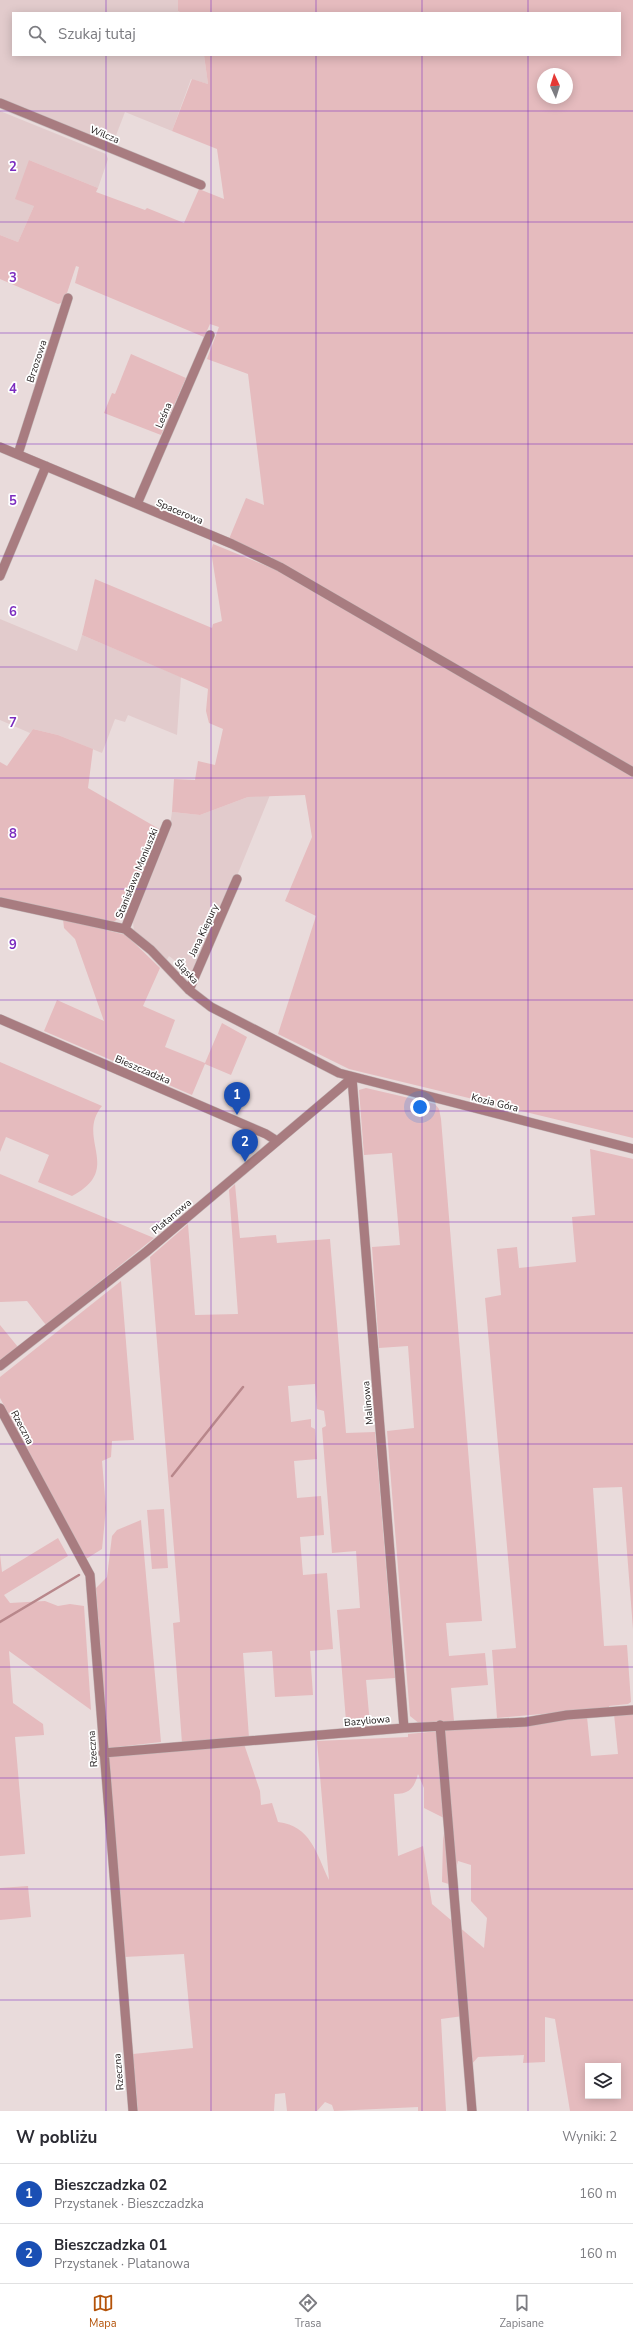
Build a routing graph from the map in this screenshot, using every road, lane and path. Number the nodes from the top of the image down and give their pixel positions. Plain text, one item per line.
1 (0, 103) edge
2 (201, 185) dead end
3 (68, 298) dead end
4 (210, 335) dead end
5 (0, 447) edge
6 (18, 454) junction
7 (46, 466) junction
8 (137, 504) junction
9 (0, 576) edge
10 (633, 772) edge
11 (167, 824) dead end
12 (238, 880) dead end
13 (0, 902) edge
14 (125, 929) junction
15 (189, 990) junction
16 (0, 1019) edge
17 (352, 1078) junction
18 (277, 1141) junction
19 (633, 1149) edge
20 (0, 1366) edge
21 (0, 1408) edge
22 (633, 1710) edge
23 (440, 1725) junction
24 (404, 1728) junction
25 (103, 1753) junction
26 (133, 2111) edge
27 (472, 2111) edge

1 - 2 street, Wilcza
3 - 6 street, Brzozowa
4 - 8 street, Leśna
5 - 6 street, Spacerowa
6 - 7 street, Spacerowa
7 - 8 street, Spacerowa
7 - 9 street
8 - 10 street, Spacerowa
11 - 14 street, Stanisława Moniuszki
12 - 15 street, Jana Kiepury
13 - 14 street, Śląska
14 - 15 street, Śląska
15 - 17 street, Śląska
16 - 18 street, Bieszczadzka
17 - 18 street, Platanowa
17 - 19 street, Kozia Góra
17 - 24 street, Malinowa
18 - 20 street, Platanowa
21 - 25 street, Rzeczna
22 - 23 street, Bazyliowa
23 - 24 street, Bazyliowa
23 - 27 street
24 - 25 street, Bazyliowa
25 - 26 street, Rzeczna

